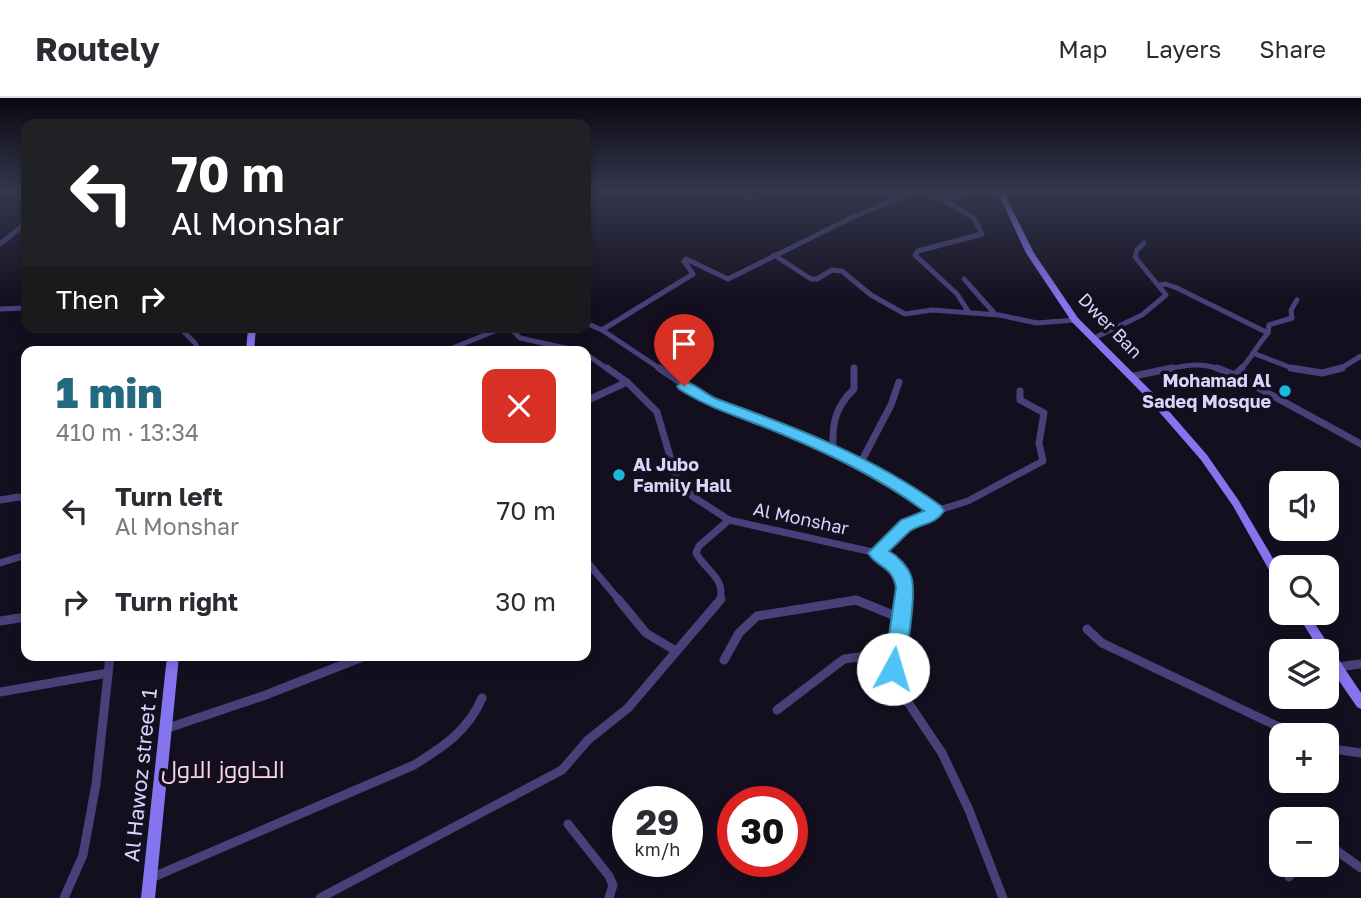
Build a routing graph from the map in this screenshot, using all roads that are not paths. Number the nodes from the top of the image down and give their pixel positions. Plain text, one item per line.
1 (19, 228) edge
2 (829, 228) edge
3 (979, 228) edge
4 (1020, 228) edge
5 (1144, 243) dead end
6 (0, 244) edge
7 (774, 255) junction
8 (964, 279) dead end
9 (1159, 285) junction
10 (1297, 300) dead end
11 (21, 308) edge
12 (0, 309) edge
13 (968, 311) junction
14 (996, 314) junction
15 (1075, 320) junction
16 (591, 325) edge
17 (602, 330) junction
18 (184, 333) edge
19 (484, 333) edge
20 (490, 333) edge
21 (517, 333) edge
22 (1268, 333) junction
23 (482, 336) junction
24 (1094, 338) junction
25 (559, 344) joint
26 (196, 346) edge
27 (458, 346) edge
28 (565, 346) edge
29 (1253, 353) junction
30 (1361, 356) edge
31 (591, 357) edge
32 (854, 368) dead end
33 (1235, 375) junction
34 (1134, 376) junction
35 (626, 382) junction
36 (899, 383) dead end
37 (1020, 391) dead end
38 (591, 399) edge
39 (1361, 444) edge
40 (833, 450) junction
41 (860, 464) junction
42 (21, 498) edge
43 (0, 500) edge
44 (936, 511) junction
45 (729, 520) junction
46 (877, 553) junction
47 (21, 557) edge
48 (1269, 561) edge
49 (0, 564) edge
50 (591, 567) edge
51 (898, 617) junction
52 (21, 618) edge
53 (0, 621) edge
54 (1087, 629) dead end
55 (676, 651) junction
56 (724, 660) dead end
57 (109, 661) edge
58 (172, 661) edge
59 (352, 661) edge
60 (1361, 664) edge
61 (1339, 667) edge
62 (893, 669) junction
63 (1339, 670) edge
64 (108, 673) junction
65 (0, 692) edge
66 (482, 698) dead end
67 (1361, 703) edge
68 (777, 710) dead end
69 (1271, 723) edge
70 (164, 729) junction
71 (1339, 750) edge
72 (1361, 753) edge
73 (568, 824) dead end
74 (1339, 852) edge
75 (1361, 868) edge
76 (150, 878) junction
77 (64, 898) edge
78 (148, 898) edge
79 (320, 898) edge
80 (610, 898) edge
81 (1003, 898) edge

1 - 6 street
2 - 7 street
3 - 13 street
4 - 15 street, Dwer Ban
5 - 9 street
7 - 13 street
7 - 17 street
8 - 14 street
9 - 22 street
9 - 24 street
10 - 22 street
11 - 12 street
13 - 14 street
14 - 15 street
15 - 24 street, Dwer Ban
16 - 17 street
17 - 40 street
18 - 26 street
19 - 23 street
20 - 23 street, Al Monshar
21 - 25 street, Al Monshar
22 - 29 street
23 - 27 street, Al Monshar
24 - 34 street, Dwer Ban
25 - 28 street, Al Monshar
29 - 30 street
29 - 33 street
31 - 35 street, Al Monshar
32 - 40 street
33 - 34 street
33 - 39 street
34 - 48 street, Dwer Ban
35 - 38 street
35 - 45 street, Al Monshar
36 - 41 street
37 - 44 street
40 - 41 street
41 - 44 street
42 - 43 street
44 - 46 street
45 - 46 street, Al Monshar
45 - 55 street
46 - 51 street, Al Monshar
47 - 49 street
50 - 55 street
51 - 56 street
51 - 62 street, Al Monshar
52 - 53 street
54 - 69 street
55 - 79 street
57 - 64 street
58 - 70 street, Al Hawoz street 1
59 - 70 street
60 - 61 street
62 - 68 street
62 - 81 street, Al Monshar
63 - 67 street
64 - 65 street
64 - 77 street
66 - 76 street
70 - 76 street, Al Hawoz street 1
71 - 72 street
73 - 80 street
74 - 75 street
76 - 78 street, Al Hawoz street 1

